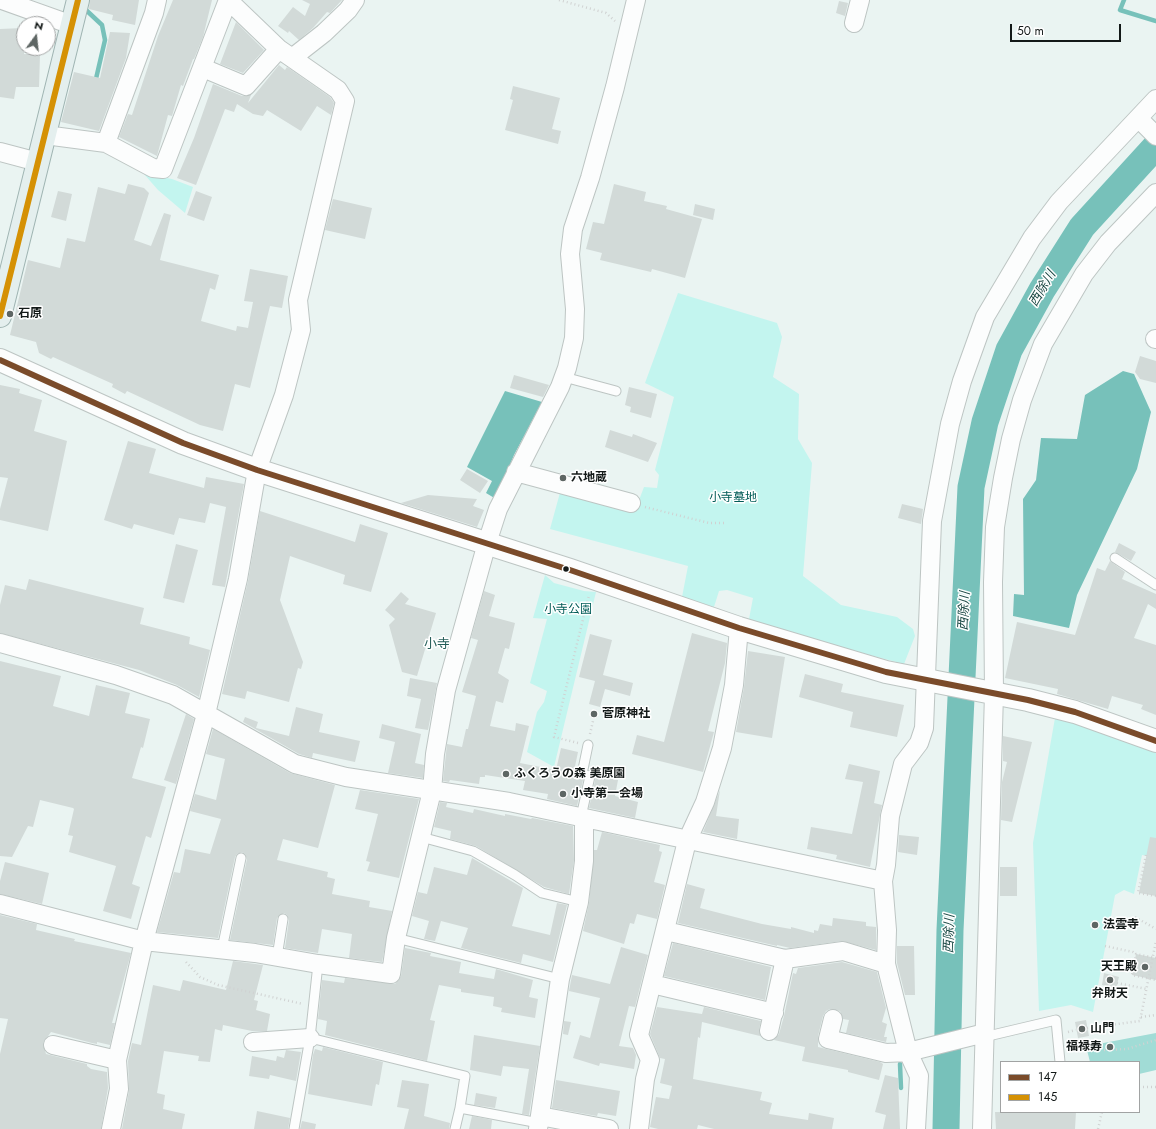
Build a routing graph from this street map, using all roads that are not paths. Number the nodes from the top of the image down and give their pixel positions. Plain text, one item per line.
1 (2, 0) edge
2 (78, 0) edge
3 (157, 0) edge
4 (228, 0) edge
5 (355, 0) edge
6 (636, 0) edge
7 (860, 0) edge
8 (854, 23) dead end
9 (72, 25) junction
10 (286, 53) junction
11 (203, 68) junction
12 (1156, 99) edge
13 (1146, 126) edge
14 (45, 134) junction
15 (106, 143) junction
16 (0, 152) edge
17 (38, 162) junction
18 (1156, 193) edge
19 (0, 316) edge
20 (0, 360) edge
21 (564, 376) junction
22 (616, 391) dead end
23 (257, 470) junction
24 (516, 472) junction
25 (631, 503) road end
26 (487, 543) junction
27 (1115, 558) dead end
28 (1156, 585) edge
29 (739, 628) junction
30 (0, 643) edge
31 (934, 681) junction
32 (989, 692) junction
33 (206, 714) junction
34 (589, 741) road end
35 (1156, 741) edge
36 (432, 791) junction
37 (583, 818) junction
38 (421, 837) junction
39 (687, 841) junction
40 (241, 858) dead end
41 (883, 881) junction
42 (579, 902) junction
43 (0, 904) edge
44 (283, 919) dead end
45 (666, 931) junction
46 (396, 938) junction
47 (144, 941) junction
48 (222, 949) junction
49 (277, 957) junction
50 (785, 960) junction
51 (318, 964) junction
52 (886, 964) junction
53 (560, 979) junction
54 (652, 984) junction
55 (774, 1013) junction
56 (833, 1019) dead end
57 (769, 1031) dead end
58 (980, 1035) junction
59 (310, 1038) junction
60 (253, 1042) dead end
61 (53, 1045) dead end
62 (908, 1052) junction
63 (118, 1060) junction
64 (1060, 1061) edge
65 (460, 1108) junction
66 (539, 1122) edge
67 (110, 1129) edge
68 (294, 1129) edge
69 (455, 1129) edge
70 (609, 1129) edge
71 (639, 1129) edge
72 (916, 1129) edge
73 (982, 1129) edge

1 - 9 street
2 - 9 main road
3 - 15 street
4 - 10 street
4 - 11 street
5 - 10 street
6 - 21 street
7 - 8 street
9 - 14 main road
10 - 11 street
10 - 23 street
11 - 15 street
12 - 13 street
13 - 31 street
14 - 15 street
14 - 17 main road
16 - 17 street
17 - 19 main road
18 - 32 street
20 - 23 street
21 - 22 lane
21 - 24 street
23 - 26 street
23 - 33 street
24 - 25 street
24 - 26 street
26 - 29 street
26 - 36 street
27 - 28 lane
29 - 31 street
29 - 39 street
30 - 33 street
31 - 32 street
31 - 41 street
32 - 35 street
32 - 58 street
33 - 36 street
33 - 47 street
34 - 37 lane
36 - 37 street
36 - 38 street
37 - 39 street
37 - 42 street
38 - 42 lane
38 - 46 street
39 - 41 street
39 - 45 street
40 - 48 lane
41 - 52 street
42 - 53 street
43 - 47 street
44 - 49 lane
45 - 50 street
45 - 54 street
46 - 51 street
46 - 53 lane
47 - 48 street
47 - 63 street
48 - 49 street
49 - 51 street
50 - 52 street
50 - 55 street
51 - 59 lane
52 - 62 street
53 - 66 street
54 - 55 street
54 - 71 street
55 - 57 street
56 - 62 street
58 - 62 street
58 - 64 lane
58 - 73 street
59 - 60 street
59 - 65 lane
59 - 68 lane
61 - 63 street
62 - 72 street
63 - 67 street
65 - 66 lane
65 - 69 lane
66 - 70 street

